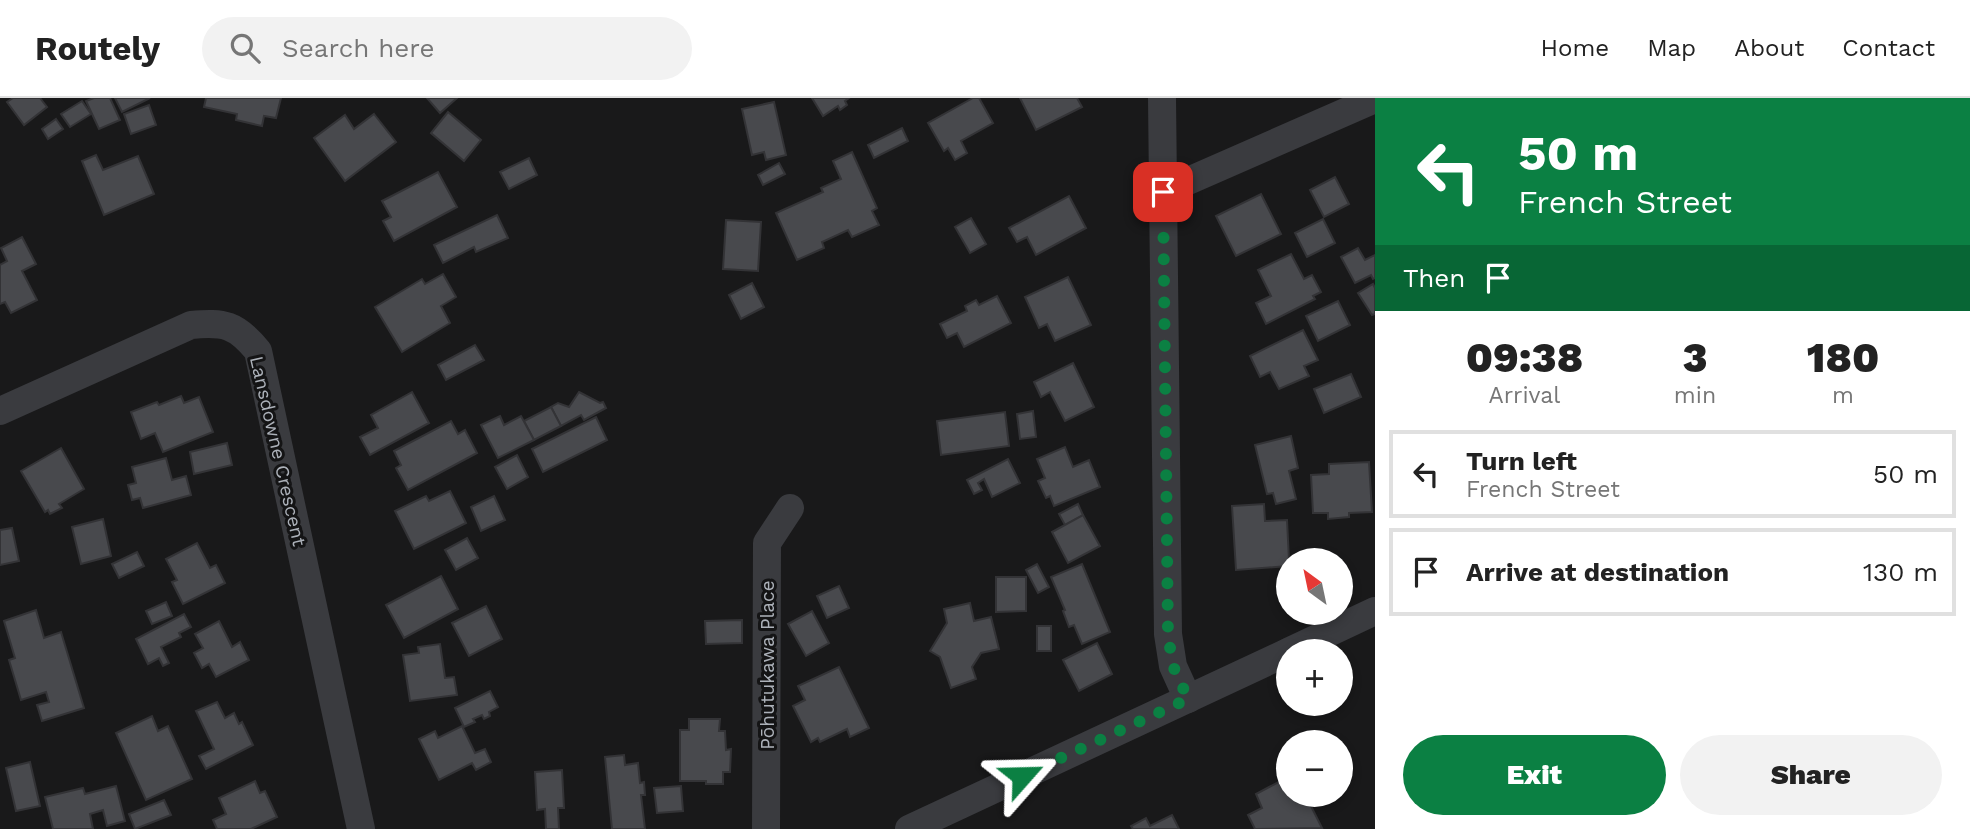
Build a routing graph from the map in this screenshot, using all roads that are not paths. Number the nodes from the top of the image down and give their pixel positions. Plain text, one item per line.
1 (1162, 98) edge
2 (1375, 99) edge
3 (1163, 192) junction
4 (0, 411) edge
5 (790, 508) dead end
6 (1375, 611) edge
7 (1316, 639) edge
8 (1276, 658) edge
9 (1188, 699) junction
10 (361, 829) edge
11 (766, 829) edge
12 (909, 829) edge

1 - 3 street
2 - 3 street
3 - 9 street
4 - 10 street, Lansdowne Crescent
5 - 11 street, Pōhutukawa Place
6 - 7 street
8 - 9 street
9 - 12 street

